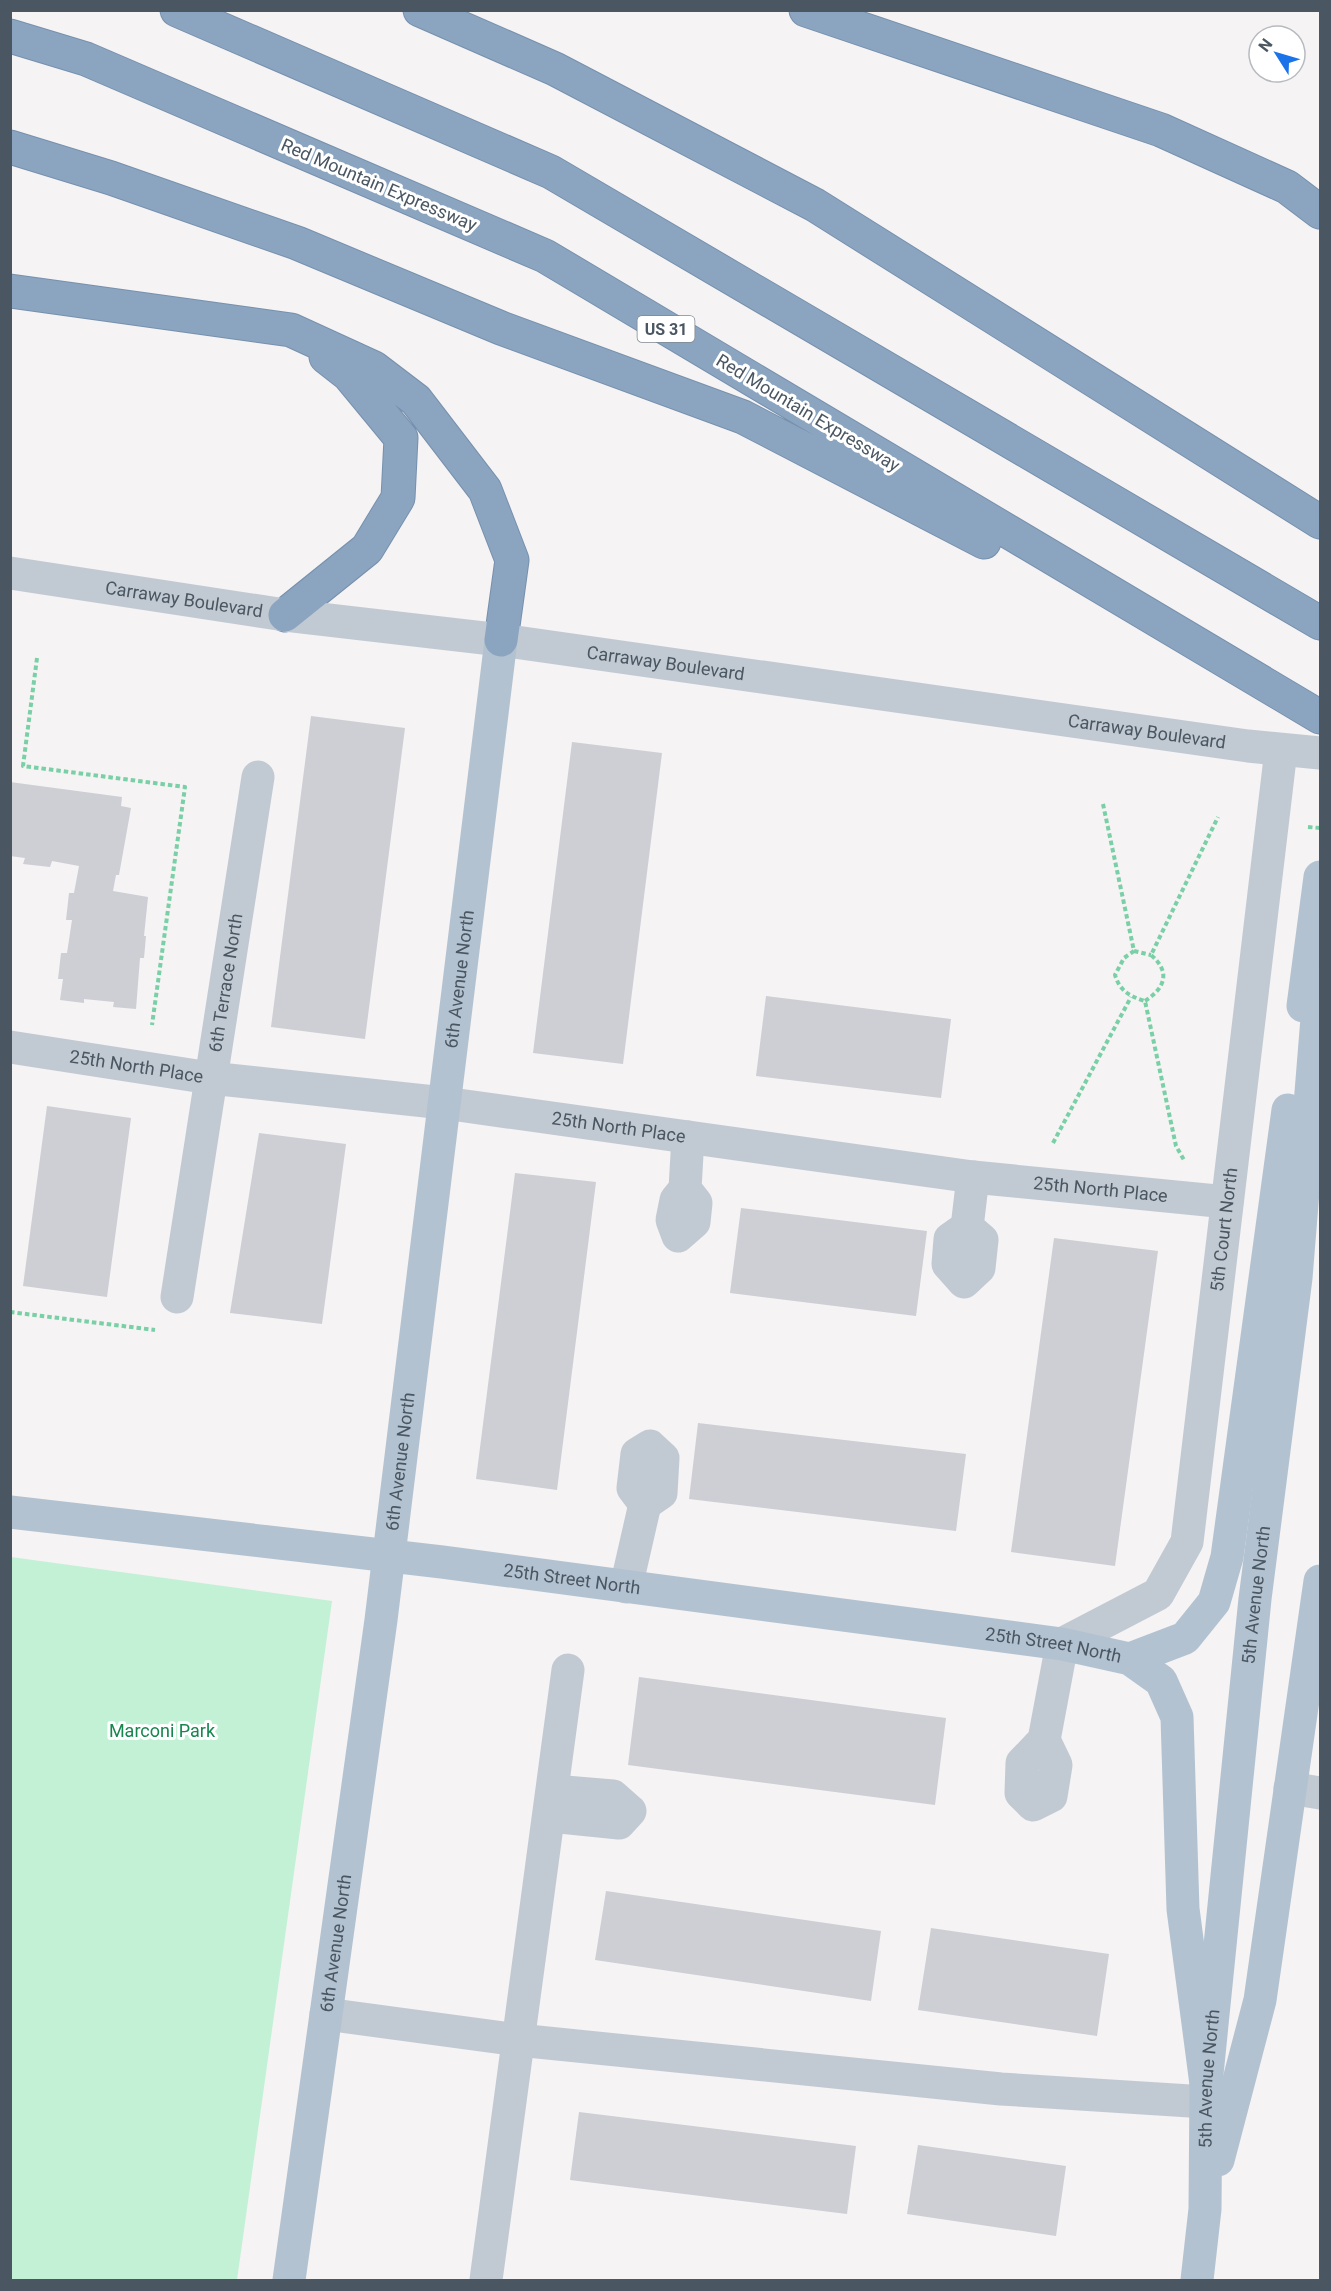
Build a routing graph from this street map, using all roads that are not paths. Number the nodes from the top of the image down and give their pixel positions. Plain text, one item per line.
1 (177, 10) edge
2 (420, 10) edge
3 (806, 10) edge
4 (10, 36) edge
5 (10, 147) edge
6 (1320, 212) edge
7 (10, 291) edge
8 (291, 330) junction
9 (1320, 522) edge
10 (10, 573) edge
11 (285, 615) junction
12 (1320, 623) edge
13 (501, 640) junction
14 (1285, 697) junction
15 (1320, 717) edge
16 (1281, 750) junction
17 (1320, 753) edge
18 (258, 777) dead end
19 (1320, 876) edge
20 (1320, 981) edge
21 (10, 1047) edge
22 (210, 1078) junction
23 (444, 1103) junction
24 (688, 1137) junction
25 (973, 1177) junction
26 (685, 1189) dead end
27 (1227, 1202) junction
28 (967, 1227) dead end
29 (177, 1297) road end
30 (645, 1504) dead end
31 (10, 1512) edge
32 (389, 1555) junction
33 (1320, 1581) edge
34 (626, 1587) junction
35 (1062, 1644) junction
36 (1130, 1659) junction
37 (568, 1670) dead end
38 (1044, 1740) dead end
39 (1305, 1791) edge
40 (326, 2014) junction
41 (518, 2040) junction
42 (1206, 2093) junction
43 (1205, 2209) junction
44 (289, 2280) edge
45 (486, 2280) edge
46 (1197, 2280) edge

1 - 12 highway
2 - 9 highway
3 - 6 highway
4 - 14 highway, Red Mountain Expressway / US 31
5 - 14 highway
7 - 8 highway
8 - 11 highway
8 - 13 highway
10 - 11 street, Carraway Boulevard
11 - 13 street, Carraway Boulevard
13 - 16 street, Carraway Boulevard
13 - 23 main road, 6th Avenue North
14 - 15 highway, Red Mountain Expressway / US 31
16 - 17 street, Carraway Boulevard
16 - 27 street, 5th Court North
18 - 22 street, 6th Terrace North
19 - 36 main road
20 - 42 main road, 5th Avenue North
21 - 22 street, 25th North Place
22 - 23 street, 25th North Place
22 - 29 street, 6th Terrace North
23 - 24 street, 25th North Place
23 - 32 main road, 6th Avenue North
24 - 25 street, 25th North Place
24 - 26 street
25 - 27 street, 25th North Place
25 - 28 street
27 - 35 street, 5th Court North
30 - 34 street
31 - 32 main road, 25th Street North
32 - 34 main road, 25th Street North
32 - 40 main road, 6th Avenue North
33 - 39 main road, 5th Avenue North
34 - 35 main road, 25th Street North
35 - 36 main road, 25th Street North
35 - 38 street
36 - 42 main road
37 - 41 street
39 - 43 main road, 5th Avenue North
40 - 41 street
40 - 44 main road, 6th Avenue North
41 - 42 street
41 - 45 street
42 - 43 main road, 5th Avenue North
43 - 46 main road, 5th Avenue North

